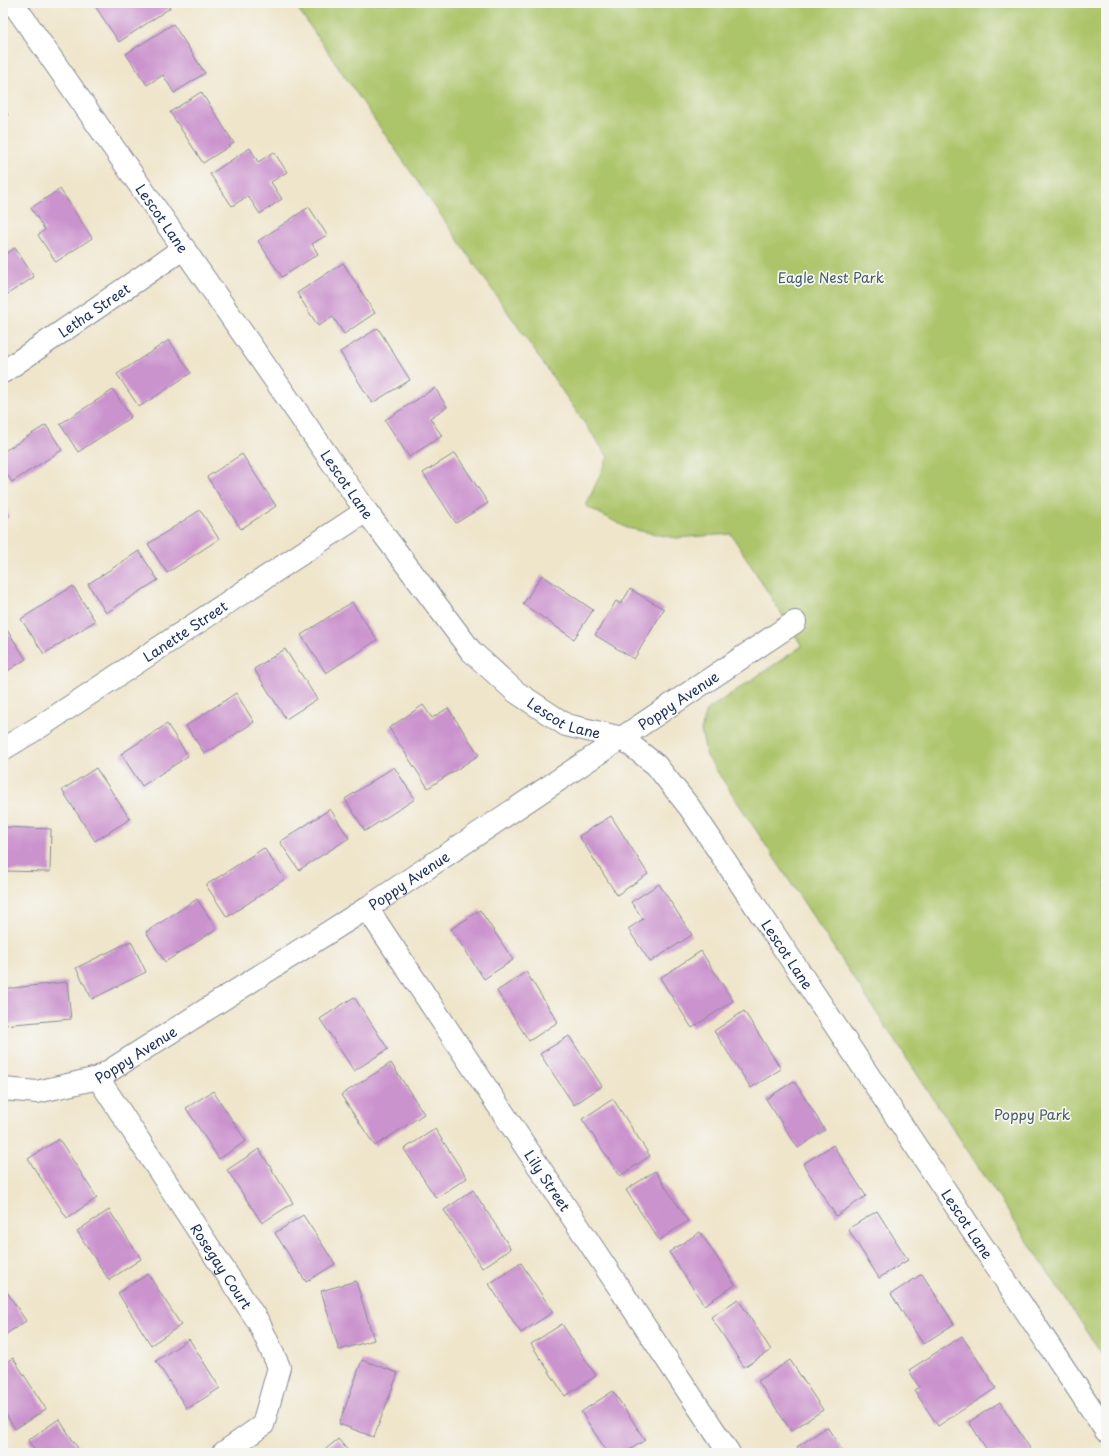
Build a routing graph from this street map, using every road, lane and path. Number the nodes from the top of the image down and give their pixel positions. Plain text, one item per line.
1 (13, 3) edge
2 (184, 248) junction
3 (3, 372) edge
4 (366, 511) junction
5 (795, 622) dead end
6 (622, 738) junction
7 (3, 749) edge
8 (367, 908) junction
9 (98, 1078) junction
10 (3, 1090) edge
11 (1106, 1431) edge
12 (223, 1453) edge
13 (729, 1453) edge

1 - 2 street, Lescot Lane
2 - 3 street, Letha Street
2 - 4 street, Lescot Lane
4 - 6 street, Lescot Lane
4 - 7 street, Lanette Street
5 - 6 street, Poppy Avenue
6 - 8 street, Poppy Avenue
6 - 11 street, Lescot Lane
8 - 9 street, Poppy Avenue
8 - 13 street, Lily Street
9 - 10 street, Poppy Avenue
9 - 12 street, Rosegay Court

